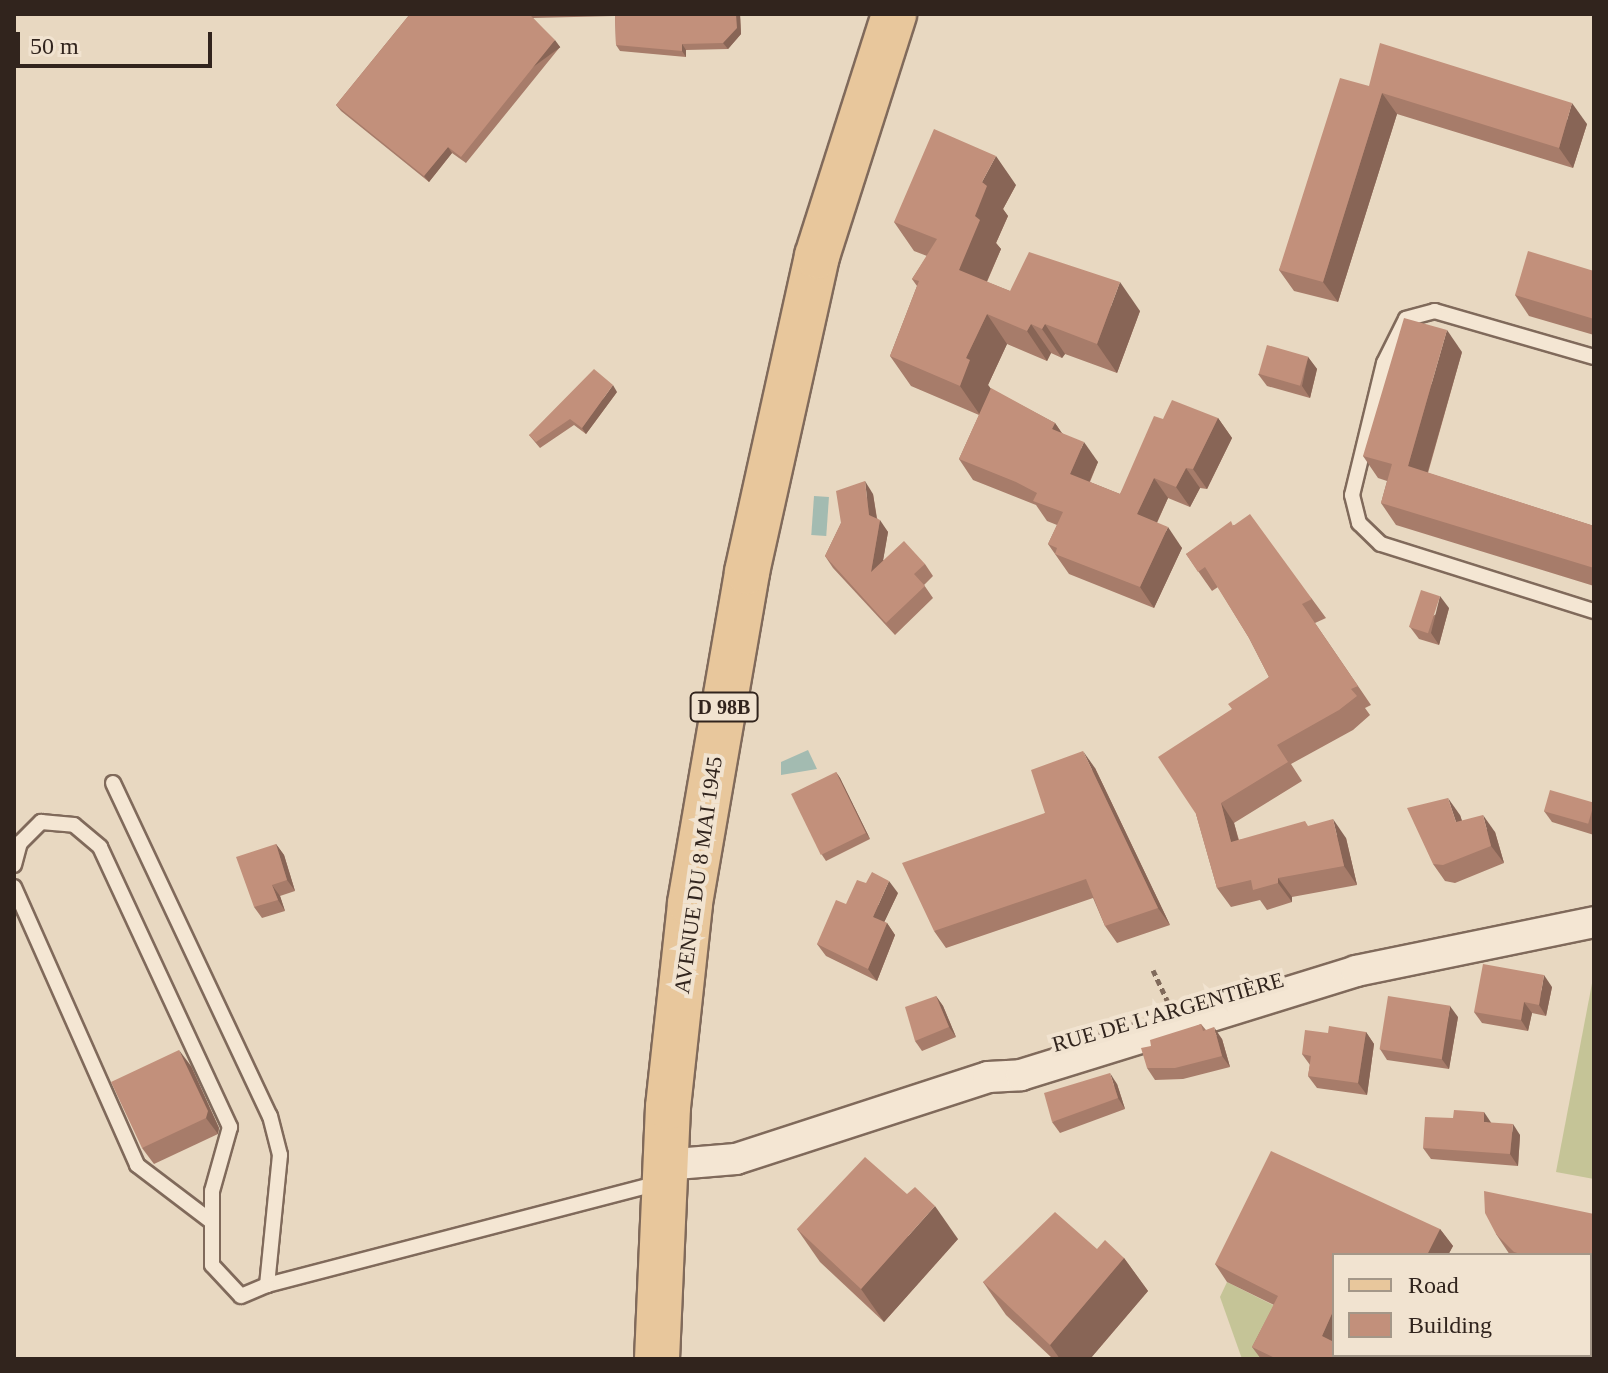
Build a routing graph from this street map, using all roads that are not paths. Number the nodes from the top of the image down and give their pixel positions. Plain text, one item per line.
1 (869, 14) edge
2 (894, 14) edge
3 (817, 256) junction
4 (1594, 357) edge
5 (1594, 611) edge
6 (113, 783) dead end
7 (14, 865) edge
8 (14, 887) edge
9 (1594, 922) edge
10 (1356, 971) junction
11 (988, 1077) junction
12 (664, 1173) junction
13 (212, 1222) junction
14 (267, 1285) junction
15 (657, 1359) edge

1 - 3 main road, AVENUE DU 8 MAI 1945 / D 98B
2 - 3 main road, AVENUE DU 8 MAI 1945 / D 98B
3 - 12 main road, AVENUE DU 8 MAI 1945 / D 98B
4 - 5 lane
6 - 14 lane
7 - 13 lane
8 - 13 lane
9 - 10 street, RUE DE L'ARGENTIÈRE
10 - 11 street, RUE DE L'ARGENTIÈRE
10 - 11 street, RUE DE L'ARGENTIÈRE
11 - 12 street, RUE DE L'ARGENTIÈRE
12 - 14 lane
12 - 15 main road, AVENUE DU 8 MAI 1945 / D 98B
13 - 14 lane

